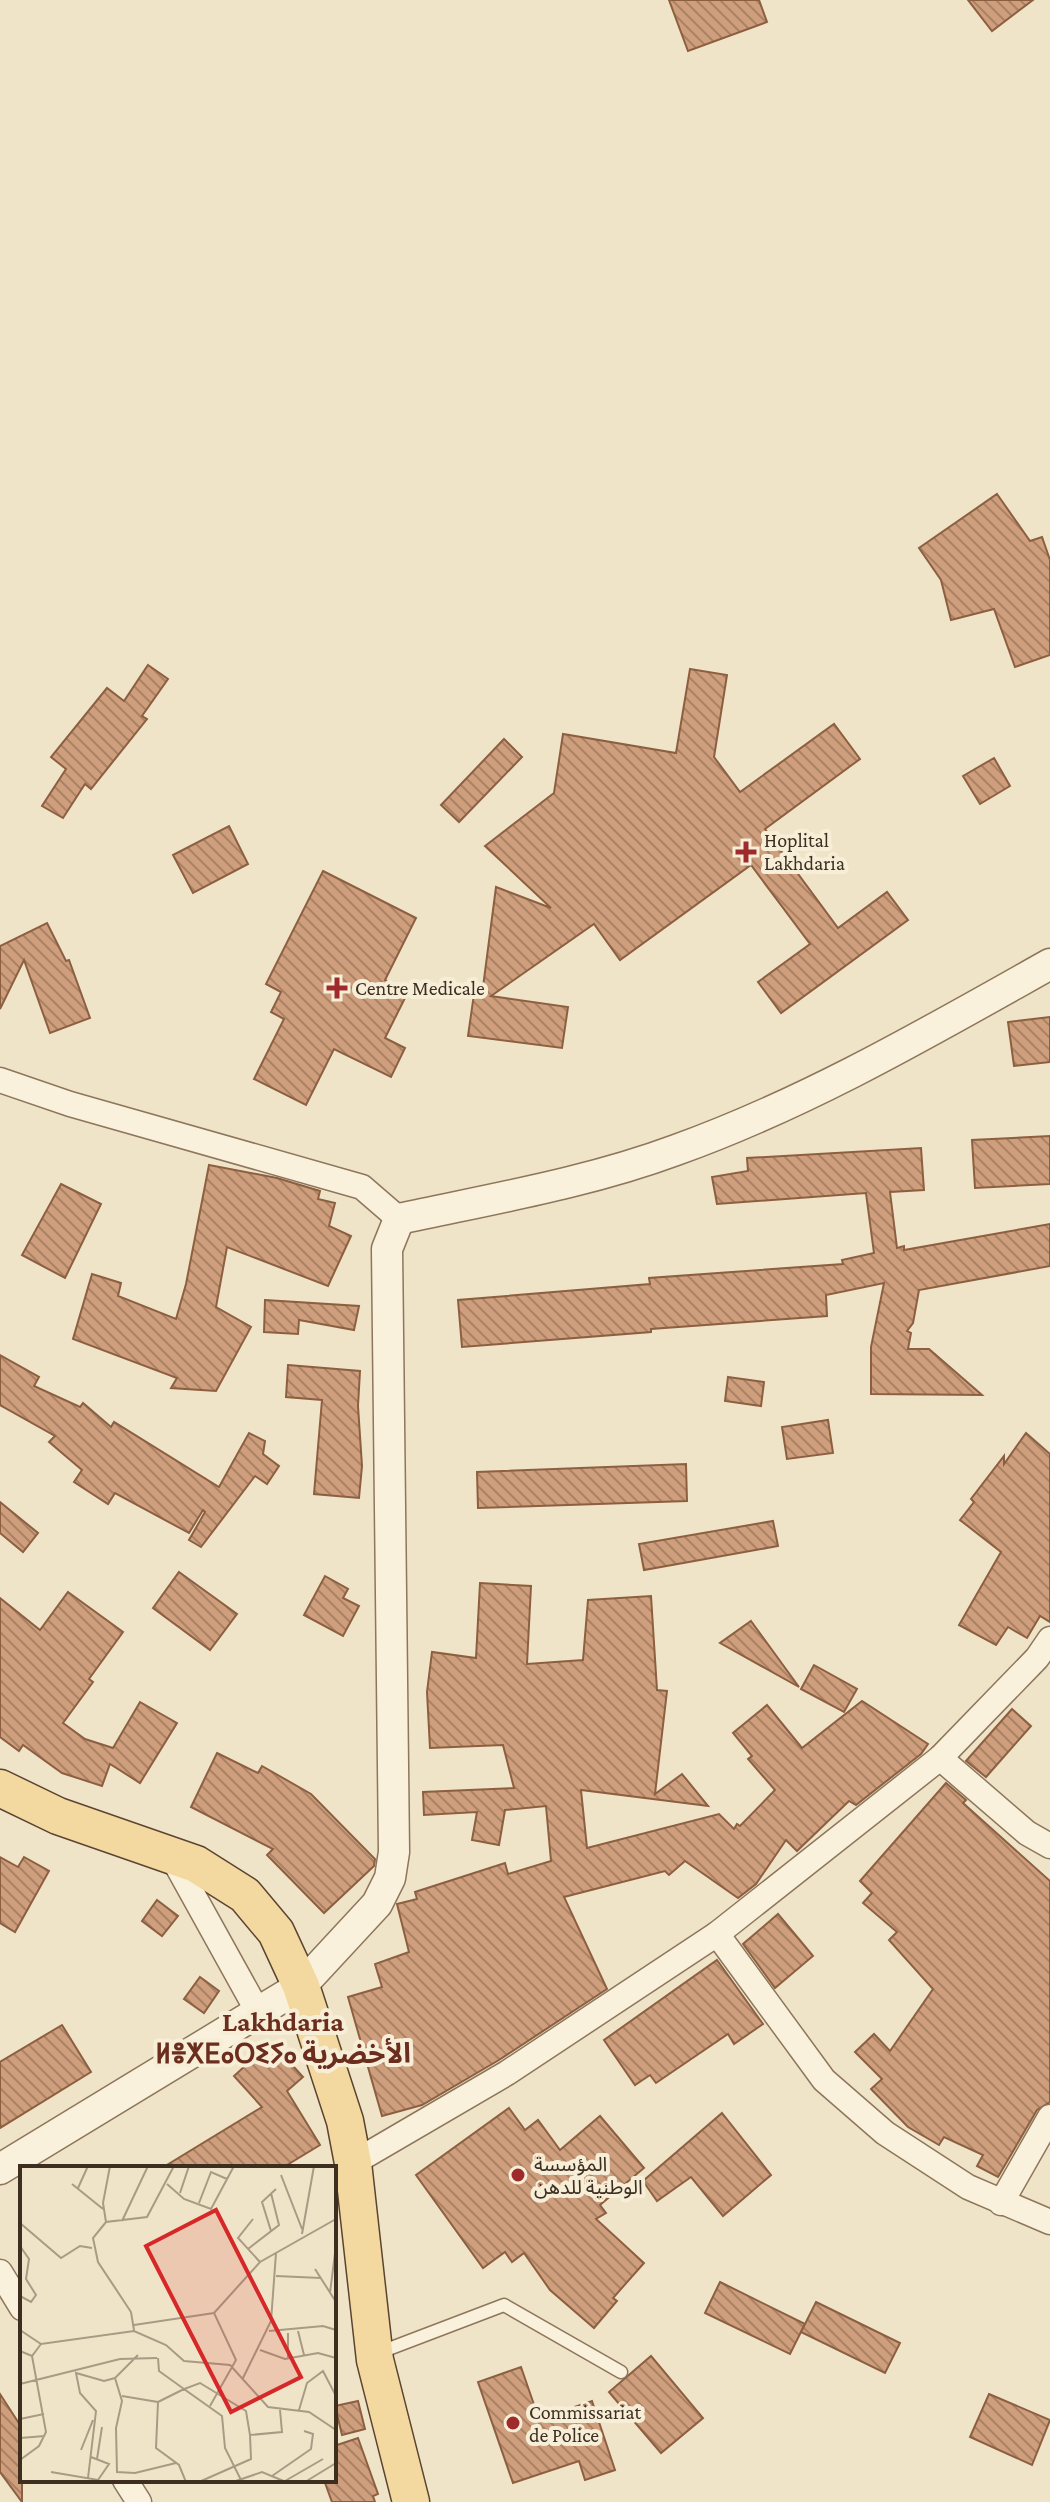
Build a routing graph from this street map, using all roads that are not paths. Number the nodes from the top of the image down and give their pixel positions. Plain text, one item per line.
1 (1050, 964) edge
2 (0, 1080) edge
3 (399, 1219) junction
4 (1050, 1639) edge
5 (940, 1758) junction
6 (0, 1788) edge
7 (1050, 1846) edge
8 (171, 1855) junction
9 (717, 1934) junction
10 (301, 1986) junction
11 (258, 2012) junction
12 (1050, 2117) edge
13 (353, 2163) junction
14 (0, 2169) edge
15 (1001, 2203) junction
16 (1050, 2222) edge
17 (0, 2272) edge
18 (20, 2305) edge
19 (375, 2354) junction
20 (621, 2372) dead end
21 (126, 2482) edge
22 (139, 2502) edge
23 (411, 2502) edge

1 - 3 street
2 - 3 street
3 - 10 street
4 - 5 street
5 - 7 street
5 - 9 street
6 - 8 main road
8 - 10 main road
8 - 11 street
9 - 13 street
9 - 15 street
10 - 11 street
10 - 13 main road
11 - 14 street
12 - 15 street
13 - 19 main road
15 - 16 street
17 - 18 street
19 - 20 lane
19 - 23 main road
21 - 22 street

